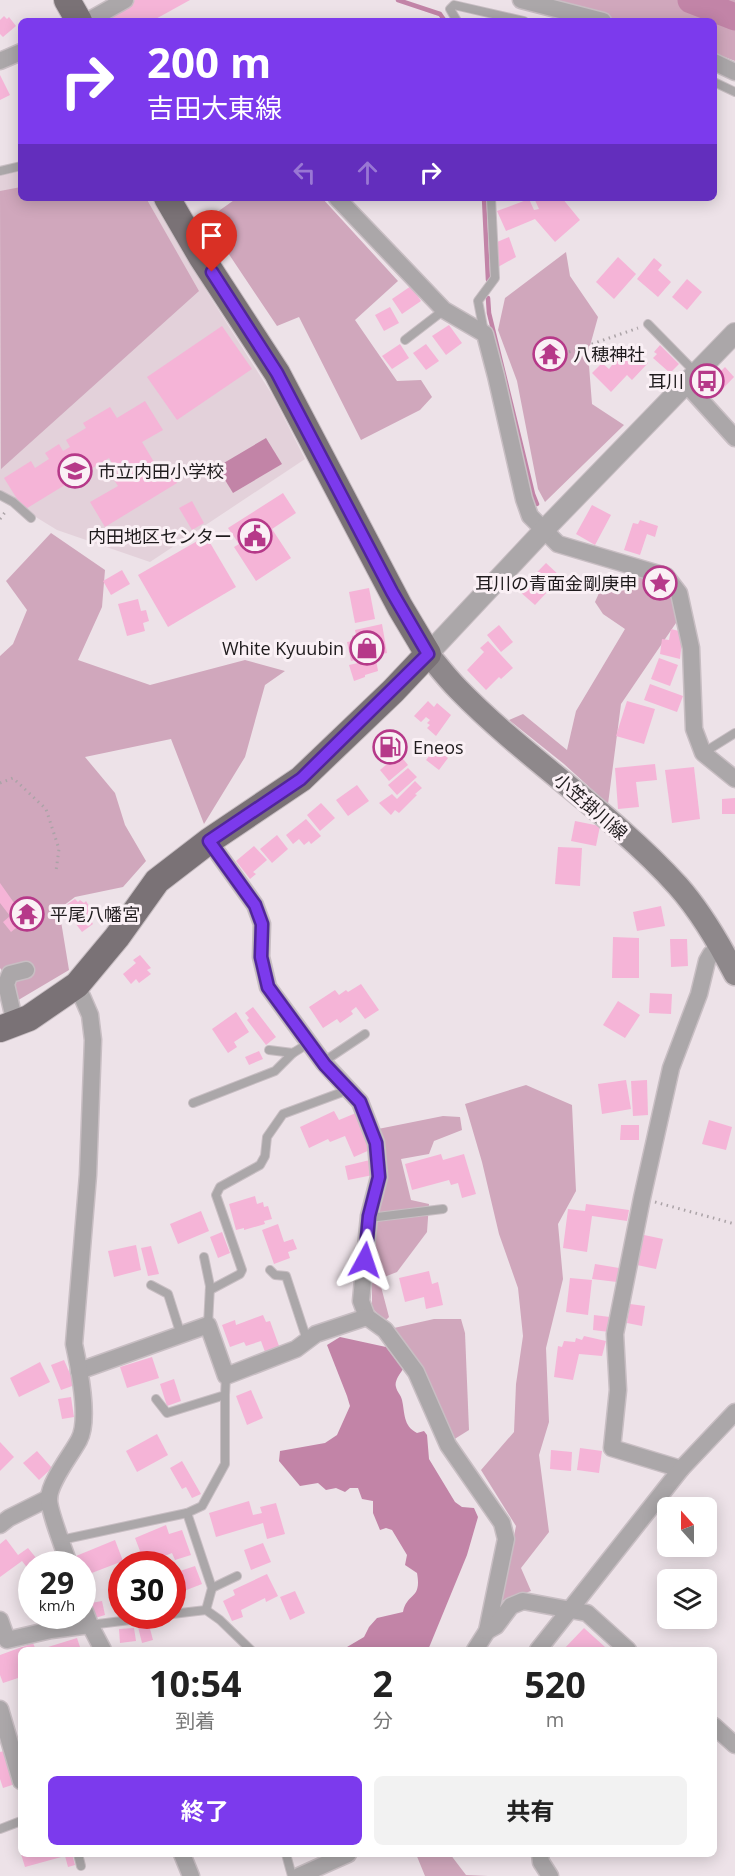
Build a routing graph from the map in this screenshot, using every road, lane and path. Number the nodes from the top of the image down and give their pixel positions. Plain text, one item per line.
1 (67, 0) edge
2 (125, 0) edge
3 (521, 0) edge
4 (77, 18) edge
5 (93, 18) edge
6 (455, 18) edge
7 (511, 18) edge
8 (591, 18) edge
9 (18, 53) edge
10 (0, 61) edge
11 (717, 63) edge
12 (735, 72) edge
13 (717, 83) edge
14 (735, 92) edge
15 (18, 167) edge
16 (0, 171) edge
17 (168, 201) edge
18 (340, 201) edge
19 (491, 201) edge
20 (444, 310) junction
21 (648, 324) joint
22 (735, 333) edge
23 (485, 334) junction
24 (405, 340) dead end
25 (569, 352) dead end
26 (691, 379) junction
27 (735, 438) edge
28 (0, 495) edge
29 (31, 518) dead end
30 (544, 530) junction
31 (428, 654) junction
32 (735, 733) edge
33 (703, 753) junction
34 (735, 779) edge
35 (0, 783) edge
36 (209, 841) junction
37 (56, 871) dead end
38 (729, 945) edge
39 (26, 970) dead end
40 (735, 974) edge
41 (78, 985) junction
42 (8, 1026) edge
43 (364, 1034) dead end
44 (309, 1043) junction
45 (268, 1050) dead end
46 (293, 1053) junction
47 (323, 1062) junction
48 (348, 1090) junction
49 (193, 1102) dead end
50 (642, 1198) junction
51 (442, 1209) dead end
52 (369, 1218) junction
53 (735, 1224) edge
54 (204, 1257) dead end
55 (270, 1270) dead end
56 (152, 1285) dead end
57 (210, 1290) junction
58 (367, 1317) junction
59 (208, 1325) junction
60 (181, 1335) junction
61 (307, 1340) junction
62 (79, 1371) junction
63 (226, 1376) junction
64 (225, 1395) junction
65 (156, 1399) dead end
66 (735, 1412) edge
67 (681, 1469) junction
68 (49, 1498) junction
69 (187, 1512) junction
70 (0, 1525) edge
71 (61, 1540) junction
72 (65, 1551) edge
73 (237, 1576) dead end
74 (212, 1588) junction
75 (206, 1610) junction
76 (571, 1610) junction
77 (186, 1612) edge
78 (0, 1620) edge
79 (33, 1629) edge
80 (92, 1629) edge
81 (486, 1631) junction
82 (4, 1641) edge
83 (101, 1647) edge
84 (248, 1647) edge
85 (477, 1647) edge
86 (540, 1647) edge
87 (625, 1647) edge
88 (0, 1709) edge
89 (717, 1729) edge
90 (735, 1745) edge
91 (18, 1771) edge
92 (18, 1822) edge
93 (0, 1829) edge
94 (79, 1857) edge
95 (183, 1857) edge
96 (287, 1857) edge
97 (341, 1857) edge
98 (541, 1857) edge
99 (81, 1866) dead end
100 (191, 1876) edge
101 (292, 1876) edge
102 (299, 1876) edge
103 (550, 1876) edge

1 - 4 main road
2 - 5 street
3 - 8 street
6 - 7 lane
9 - 10 street
11 - 12 street
13 - 14 lane
15 - 16 lane
17 - 31 main road
18 - 20 street
19 - 23 lane
20 - 23 street
20 - 24 lane
21 - 25 path
21 - 26 lane
22 - 26 street
23 - 30 street
26 - 27 street
26 - 30 street
28 - 29 lane
30 - 31 street
30 - 33 street
31 - 36 main road
31 - 38 main road, 小笠掛川線
32 - 33 lane
33 - 34 street
35 - 37 path
36 - 41 main road
36 - 44 street
38 - 40 main road, 小笠掛川線
38 - 50 street
39 - 42 street
41 - 42 main road
41 - 62 street
43 - 47 lane
44 - 46 lane
44 - 47 street
45 - 46 lane
46 - 49 lane
47 - 48 street
48 - 52 street
48 - 57 lane
50 - 53 path
50 - 67 street
51 - 52 lane
52 - 58 street
54 - 57 lane
55 - 61 lane
56 - 60 lane
57 - 59 lane
58 - 61 street
58 - 81 street
59 - 60 street
59 - 63 street
60 - 62 street
61 - 63 street
62 - 68 street
63 - 64 lane
64 - 65 lane
64 - 69 lane
66 - 67 street
67 - 76 street
68 - 70 street
68 - 71 street
69 - 71 lane
69 - 74 lane
71 - 72 street
73 - 74 lane
74 - 75 lane
75 - 77 lane
75 - 84 lane
76 - 81 street
76 - 86 street
76 - 87 street
78 - 82 street
79 - 82 street
80 - 83 street
81 - 85 street
88 - 91 street
89 - 90 street
92 - 93 lane
94 - 99 lane
95 - 100 street
96 - 101 lane
97 - 102 street
98 - 103 street

